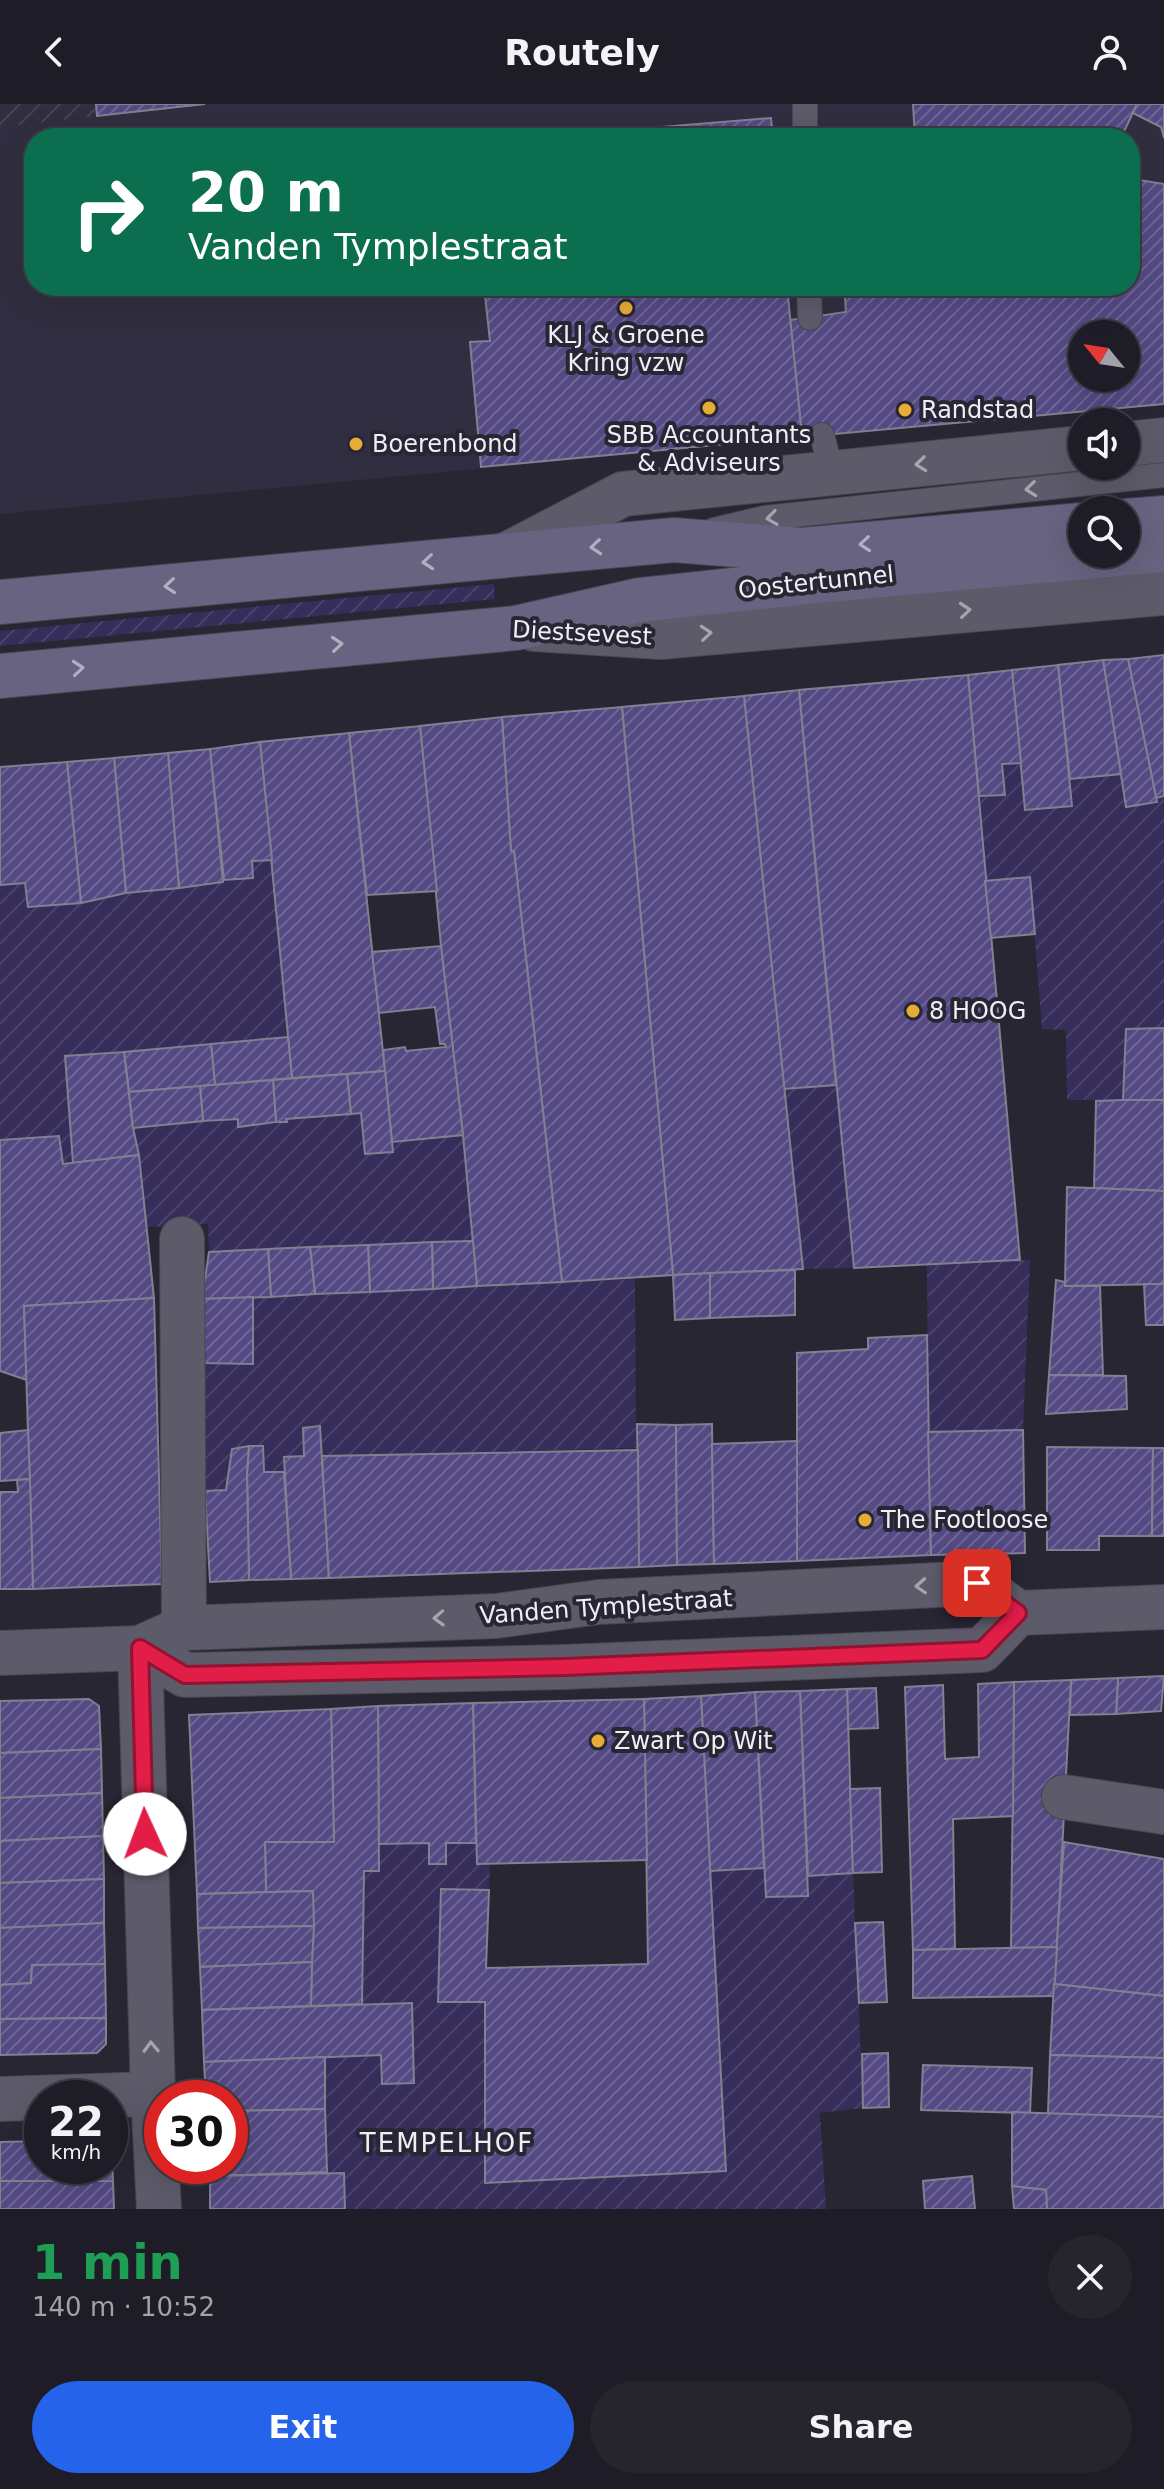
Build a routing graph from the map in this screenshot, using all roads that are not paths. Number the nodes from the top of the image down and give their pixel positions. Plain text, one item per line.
1 (805, 104) edge
2 (805, 128) edge
3 (809, 296) edge
4 (810, 318) dead end
5 (1164, 440) edge
6 (1140, 443) edge
7 (1068, 448) edge
8 (1164, 475) edge
9 (1164, 518) edge
10 (1140, 520) edge
11 (1068, 526) edge
12 (674, 540) junction
13 (1164, 550) edge
14 (1140, 552) edge
15 (506, 555) junction
16 (1068, 559) edge
17 (1164, 593) edge
18 (0, 602) edge
19 (516, 628) junction
20 (0, 676) edge
21 (182, 1239) dead end
22 (1164, 1607) edge
23 (1018, 1613) junction
24 (184, 1628) junction
25 (140, 1648) junction
26 (0, 1653) edge
27 (1064, 1797) dead end
28 (1164, 1812) edge
29 (153, 2080) edge
30 (144, 2094) edge
31 (0, 2099) edge
32 (158, 2184) edge
33 (159, 2209) edge

1 - 2 lane
3 - 4 lane
5 - 6 street
7 -> 15 street
8 -> 12 lane
9 - 10 main road
11 -> 12 main road, Oostertunnel
12 -> 15 main road, Oostertunnel
13 - 14 main road
15 -> 18 main road
16 - 19 main road, Oostertunnel
19 -> 17 street, Diestsevest
20 -> 19 main road, Diestsevest
21 - 24 street
22 - 23 street
23 -> 24 street, Vanden Tymplestraat
23 - 25 street
24 - 25 street, Vanden Tymplestraat
25 - 26 street, Vanden Tymplestraat
29 -> 25 street
27 - 28 street
30 - 31 street
32 - 33 street

